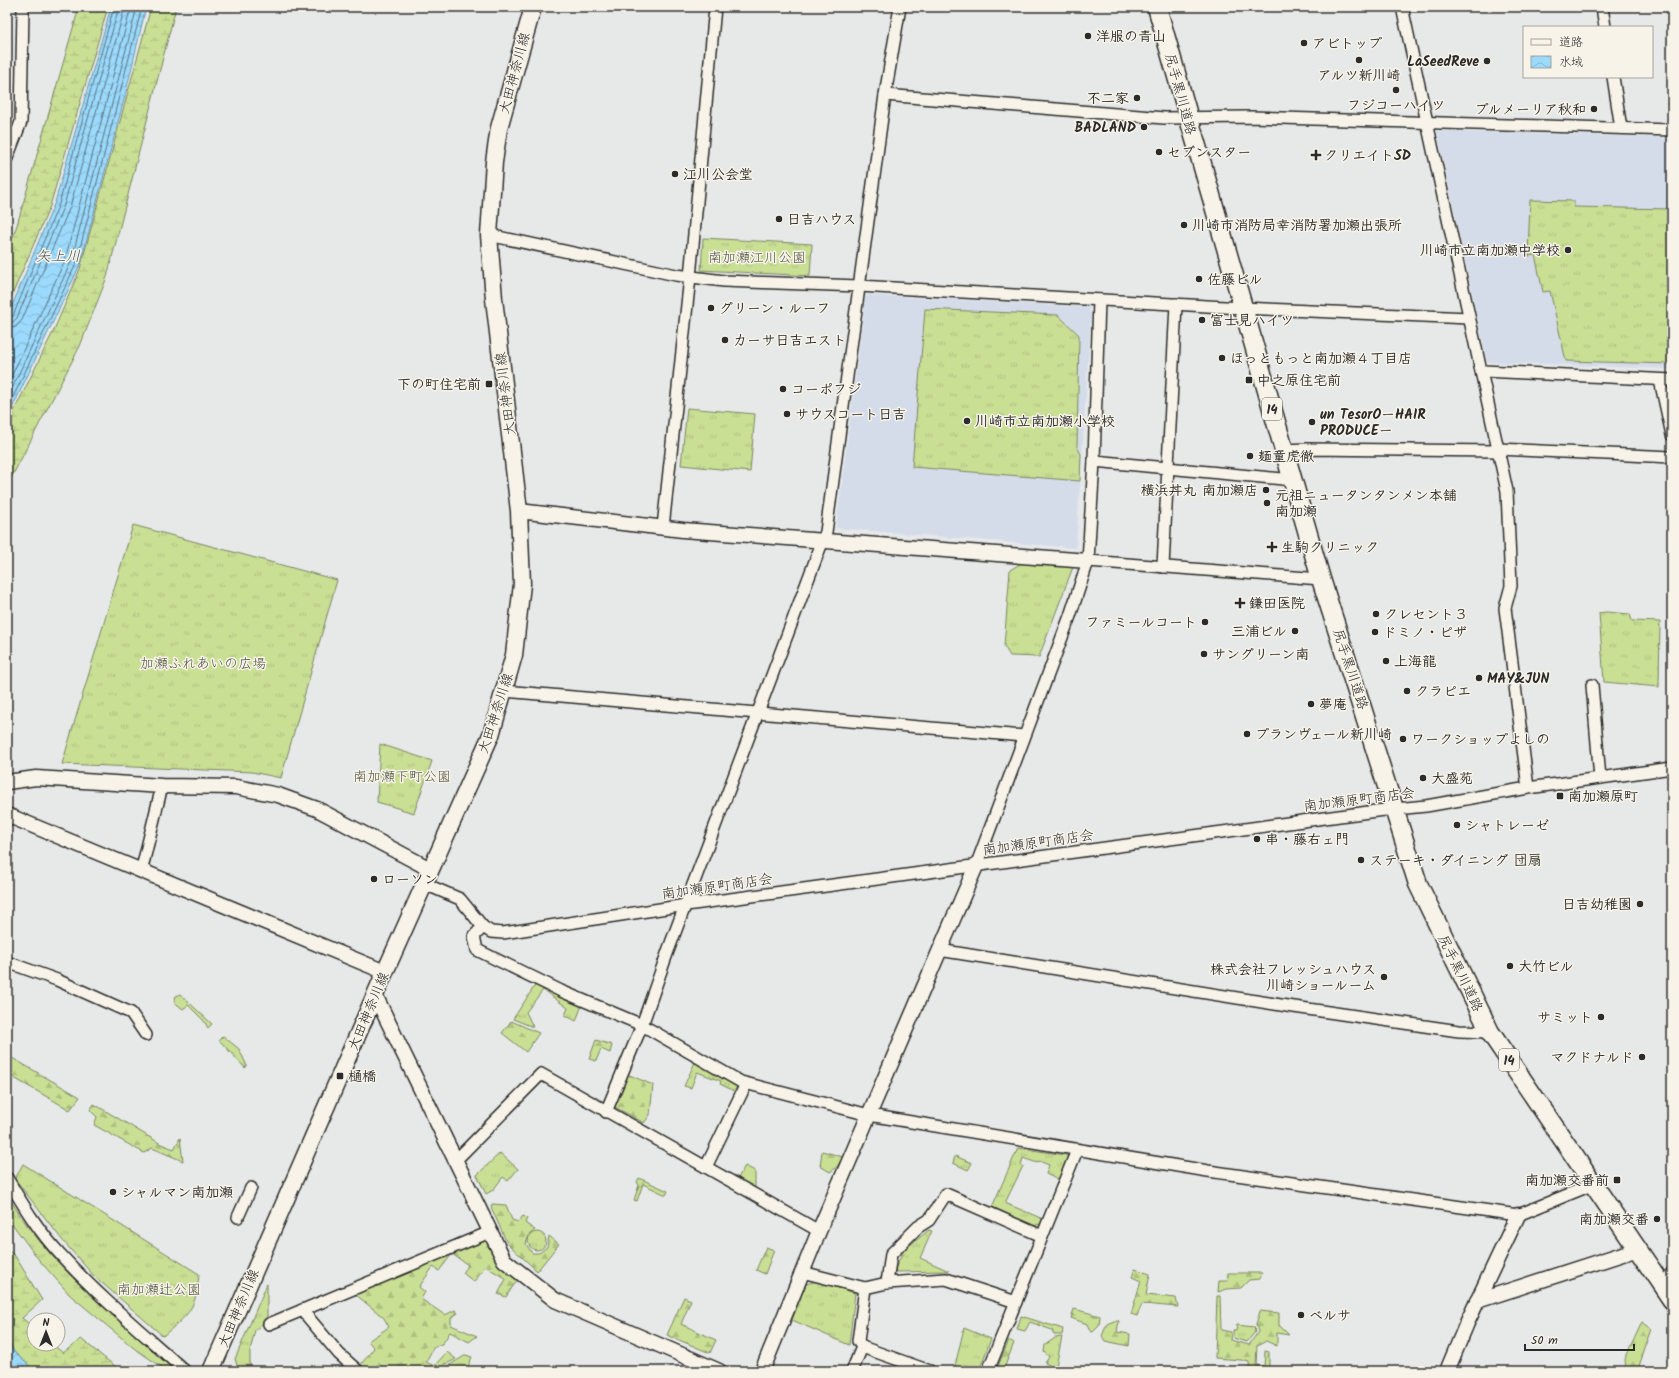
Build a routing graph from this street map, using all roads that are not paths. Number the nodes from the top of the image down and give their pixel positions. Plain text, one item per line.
1 (23, 7) edge
2 (533, 7) edge
3 (716, 7) edge
4 (900, 7) edge
5 (1156, 7) edge
6 (1402, 7) edge
7 (1602, 7) edge
8 (1605, 26) edge
9 (1613, 78) edge
10 (886, 95) junction
11 (1187, 117) junction
12 (1429, 124) junction
13 (1622, 128) junction
14 (1672, 130) edge
15 (7, 158) edge
16 (489, 235) junction
17 (690, 277) junction
18 (859, 286) junction
19 (1099, 300) junction
20 (1176, 304) junction
21 (1242, 308) junction
22 (1469, 318) junction
23 (1482, 371) junction
24 (1660, 380) junction
25 (1672, 380) edge
26 (1672, 435) edge
27 (1283, 450) junction
28 (1498, 450) junction
29 (1672, 457) edge
30 (1094, 461) junction
31 (1168, 467) junction
32 (1293, 480) junction
33 (519, 511) junction
34 (663, 527) junction
35 (823, 542) junction
36 (1088, 561) junction
37 (1163, 567) junction
38 (1321, 579) junction
39 (1592, 685) dead end
40 (504, 691) junction
41 (759, 713) junction
42 (1024, 736) junction
43 (1672, 768) edge
44 (1600, 778) junction
45 (7, 782) edge
46 (162, 786) junction
47 (1528, 788) junction
48 (1395, 809) junction
49 (7, 815) edge
50 (976, 866) junction
51 (141, 872) junction
52 (428, 877) junction
53 (686, 905) junction
54 (483, 927) junction
55 (940, 950) junction
56 (7, 962) edge
57 (385, 972) junction
58 (375, 995) junction
59 (642, 1026) junction
60 (1490, 1032) junction
61 (146, 1035) dead end
62 (746, 1084) junction
63 (606, 1112) junction
64 (869, 1115) junction
65 (1078, 1150) junction
66 (456, 1160) junction
67 (706, 1167) junction
68 (7, 1178) edge
69 (1594, 1184) junction
70 (251, 1188) dead end
71 (1518, 1215) junction
72 (238, 1216) dead end
73 (819, 1231) junction
74 (490, 1232) junction
75 (1042, 1236) junction
76 (1638, 1249) junction
77 (802, 1272) junction
78 (887, 1283) junction
79 (865, 1288) junction
80 (1670, 1288) edge
81 (1477, 1301) junction
82 (1016, 1302) junction
83 (302, 1310) junction
84 (270, 1324) dead end
85 (862, 1347) junction
86 (185, 1371) edge
87 (211, 1371) edge
88 (358, 1371) edge
89 (719, 1371) edge
90 (762, 1371) edge
91 (852, 1371) edge
92 (930, 1371) edge
93 (988, 1371) edge
94 (1447, 1371) edge

1 - 15 street
2 - 16 main road, 大田神奈川線
3 - 17 street
4 - 10 street
5 - 11 main road, 尻手黒川道路 / 14
6 - 12 street
7 - 8 street
9 - 13 street
10 - 11 street
10 - 18 street
11 - 12 street
11 - 21 main road, 尻手黒川道路 / 14
12 - 13 street
12 - 22 street
13 - 14 street
16 - 17 street
16 - 33 main road, 大田神奈川線
17 - 18 street
17 - 34 street
18 - 19 street
18 - 35 street
19 - 20 street
19 - 30 street
20 - 21 street
20 - 31 street
21 - 22 street
21 - 27 main road, 尻手黒川道路 / 14
22 - 23 street
23 - 24 street
23 - 28 street
24 - 25 street
24 - 26 street
27 - 28 street
27 - 32 main road, 尻手黒川道路 / 14
28 - 29 street
28 - 47 street
30 - 31 street
30 - 36 street
31 - 32 street
31 - 37 street
32 - 38 main road, 尻手黒川道路 / 14
33 - 34 street
33 - 40 main road, 大田神奈川線
34 - 35 street
35 - 36 street
35 - 41 street
36 - 37 street
36 - 42 street
37 - 38 street
38 - 48 main road, 尻手黒川道路 / 14
39 - 44 street
40 - 41 street
40 - 52 main road, 大田神奈川線
41 - 42 street
41 - 53 street
42 - 50 street
43 - 44 street, 南加瀬原町商店会
44 - 47 street, 南加瀬原町商店会
45 - 46 street
46 - 51 street
46 - 52 street
47 - 48 street, 南加瀬原町商店会
48 - 50 street, 南加瀬原町商店会
48 - 60 main road, 尻手黒川道路 / 14
49 - 51 street
50 - 53 street, 南加瀬原町商店会
50 - 55 street
51 - 57 street
52 - 54 street
52 - 57 main road, 大田神奈川線
53 - 54 street, 南加瀬原町商店会
53 - 59 street
54 - 59 street
55 - 60 street
55 - 64 street
56 - 61 street
57 - 58 main road, 大田神奈川線
58 - 66 street
58 - 87 main road, 大田神奈川線
59 - 62 street
59 - 63 street
60 - 69 main road, 尻手黒川道路 / 14
62 - 64 street
62 - 67 street
63 - 66 street
63 - 67 street
64 - 65 street
64 - 73 street
65 - 71 street
65 - 75 street
66 - 74 street
67 - 73 street
68 - 86 street
69 - 71 street
69 - 76 main road, 尻手黒川道路 / 14
70 - 72 street
71 - 81 street
73 - 77 street
74 - 83 street
74 - 89 street
75 - 78 street
75 - 82 street
76 - 80 main road, 尻手黒川道路 / 14
76 - 81 street
77 - 79 street
77 - 90 street
78 - 79 street
78 - 82 street
79 - 85 street
81 - 94 street
82 - 93 street
83 - 84 street
83 - 88 street
85 - 91 street
85 - 92 street

